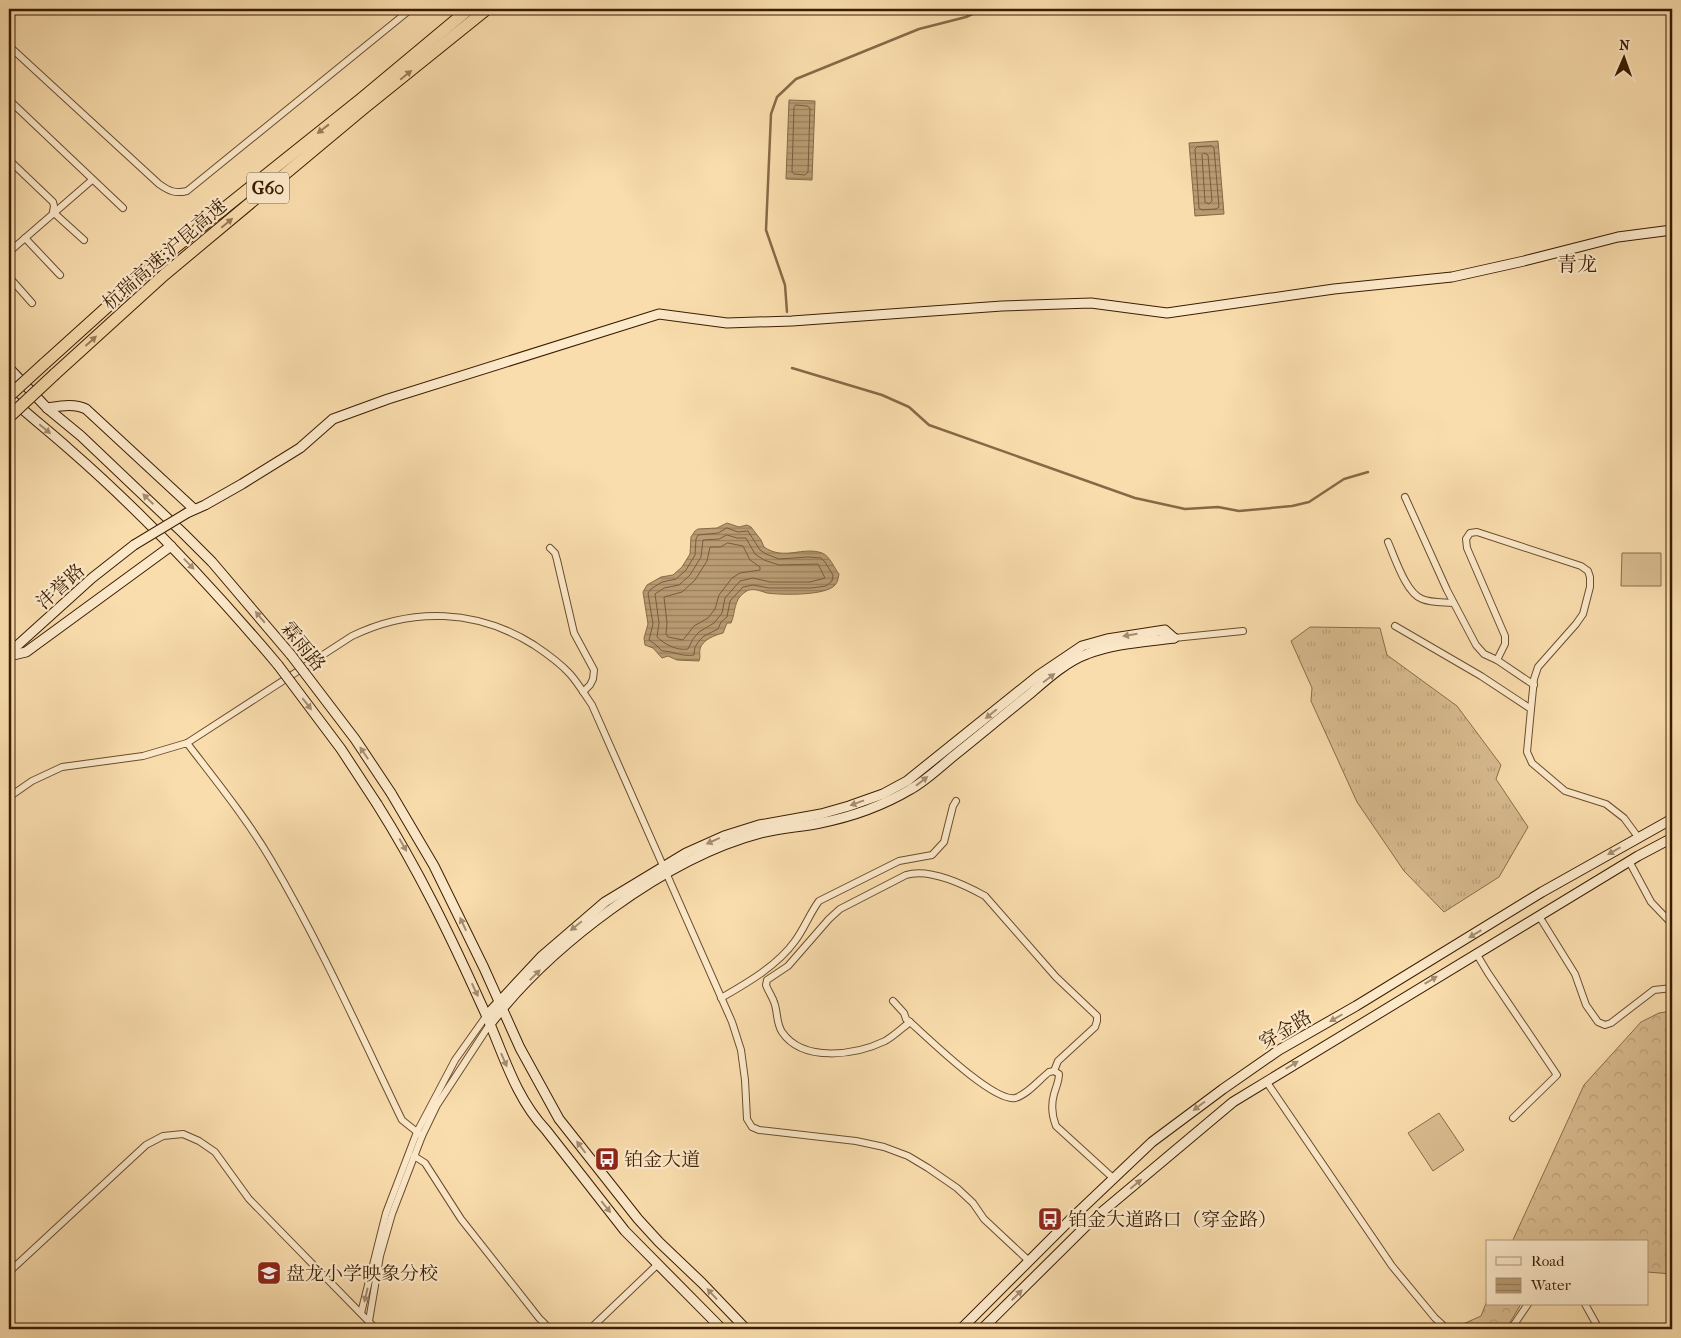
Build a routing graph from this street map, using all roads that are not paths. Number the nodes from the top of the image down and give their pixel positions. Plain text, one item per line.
1 (411, 9) edge
2 (468, 9) edge
3 (487, 9) edge
4 (9, 46) edge
5 (9, 100) edge
6 (9, 160) edge
7 (92, 180) junction
8 (123, 208) dead end
9 (54, 212) junction
10 (1672, 230) edge
11 (25, 238) junction
12 (84, 240) dead end
13 (9, 252) edge
14 (60, 275) dead end
15 (9, 277) edge
16 (32, 303) dead end
17 (9, 368) edge
18 (9, 396) edge
19 (47, 408) junction
20 (9, 417) edge
21 (1404, 497) dead end
22 (190, 511) junction
23 (1388, 542) dead end
24 (171, 546) junction
25 (550, 548) dead end
26 (1453, 603) junction
27 (1395, 626) dead end
28 (1242, 631) dead end
29 (1174, 638) joint
30 (9, 655) edge
31 (1497, 660) junction
32 (1534, 685) junction
33 (583, 692) junction
34 (1531, 709) junction
35 (188, 743) junction
36 (9, 797) edge
37 (956, 801) dead end
38 (1672, 818) edge
39 (1638, 837) junction
40 (1672, 838) edge
41 (1629, 861) junction
42 (665, 870) junction
43 (1539, 916) junction
44 (1672, 924) edge
45 (1476, 953) junction
46 (1672, 988) edge
47 (721, 998) junction
48 (893, 1001) dead end
49 (500, 1004) junction
50 (486, 1015) junction
51 (910, 1022) junction
52 (490, 1024) junction
53 (1054, 1071) junction
54 (1266, 1081) junction
55 (1513, 1118) dead end
56 (419, 1134) junction
57 (414, 1156) junction
58 (1113, 1178) junction
59 (1029, 1261) junction
60 (658, 1264) junction
61 (9, 1272) edge
62 (1527, 1306) edge
63 (1586, 1306) edge
64 (362, 1313) junction
65 (369, 1321) junction
66 (376, 1329) edge
67 (550, 1329) edge
68 (590, 1329) edge
69 (722, 1329) edge
70 (746, 1329) edge
71 (960, 1329) edge
72 (982, 1329) edge
73 (1447, 1329) edge
74 (1511, 1329) edge
75 (1599, 1329) edge

1 - 4 street
2 -> 18 highway, 杭瑞高速;沪昆高速 / G60, bridge
20 -> 3 highway, 杭瑞高速;沪昆高速 / G60, bridge
5 - 7 street
6 - 9 street
7 - 8 street
7 - 9 street
9 - 11 street
9 - 12 street
10 - 22 main road, 沣誉路
11 - 13 street
11 - 14 street
15 - 16 street
17 - 19 main road, 霖雨路
18 -> 24 main road, 霖雨路
19 - 22 main road
49 -> 19 main road, 霖雨路, bridge
21 - 26 street
22 - 30 main road, 沣誉路, bridge
23 - 26 street
24 - 30 main road
24 -> 50 main road, 霖雨路, bridge
25 - 33 street
26 - 31 street
27 - 34 street
28 - 29 street
29 - 42 main road
31 - 32 street
31 - 32 street
32 - 34 street
33 - 35 street
33 - 42 street
34 - 39 street
35 - 36 street
35 - 56 street
37 - 47 street
38 - 39 main road, 穿金路
39 -> 58 main road, 穿金路
40 - 41 main road, 穿金路
41 - 43 main road, 穿金路
41 - 44 street
42 - 47 street
42 - 49 main road
43 - 45 main road, 穿金路
43 - 46 street
54 -> 45 main road, 穿金路
45 - 55 street
47 - 59 street
48 - 51 street
49 - 50 main road
49 - 52 main road
70 -> 49 main road
50 - 52 main road
50 - 56 street
51 - 53 street
51 - 53 street
52 - 56 street
52 -> 60 main road
53 - 58 street
72 -> 54 main road, 穿金路
54 - 73 street
56 - 57 street
56 -> 64 street
57 - 65 street
57 - 67 street
58 - 59 main road, 穿金路
59 - 71 main road, 穿金路
60 - 68 street
60 - 69 main road
61 - 64 street
62 - 74 street
63 - 75 street
64 - 65 street
65 - 66 street

